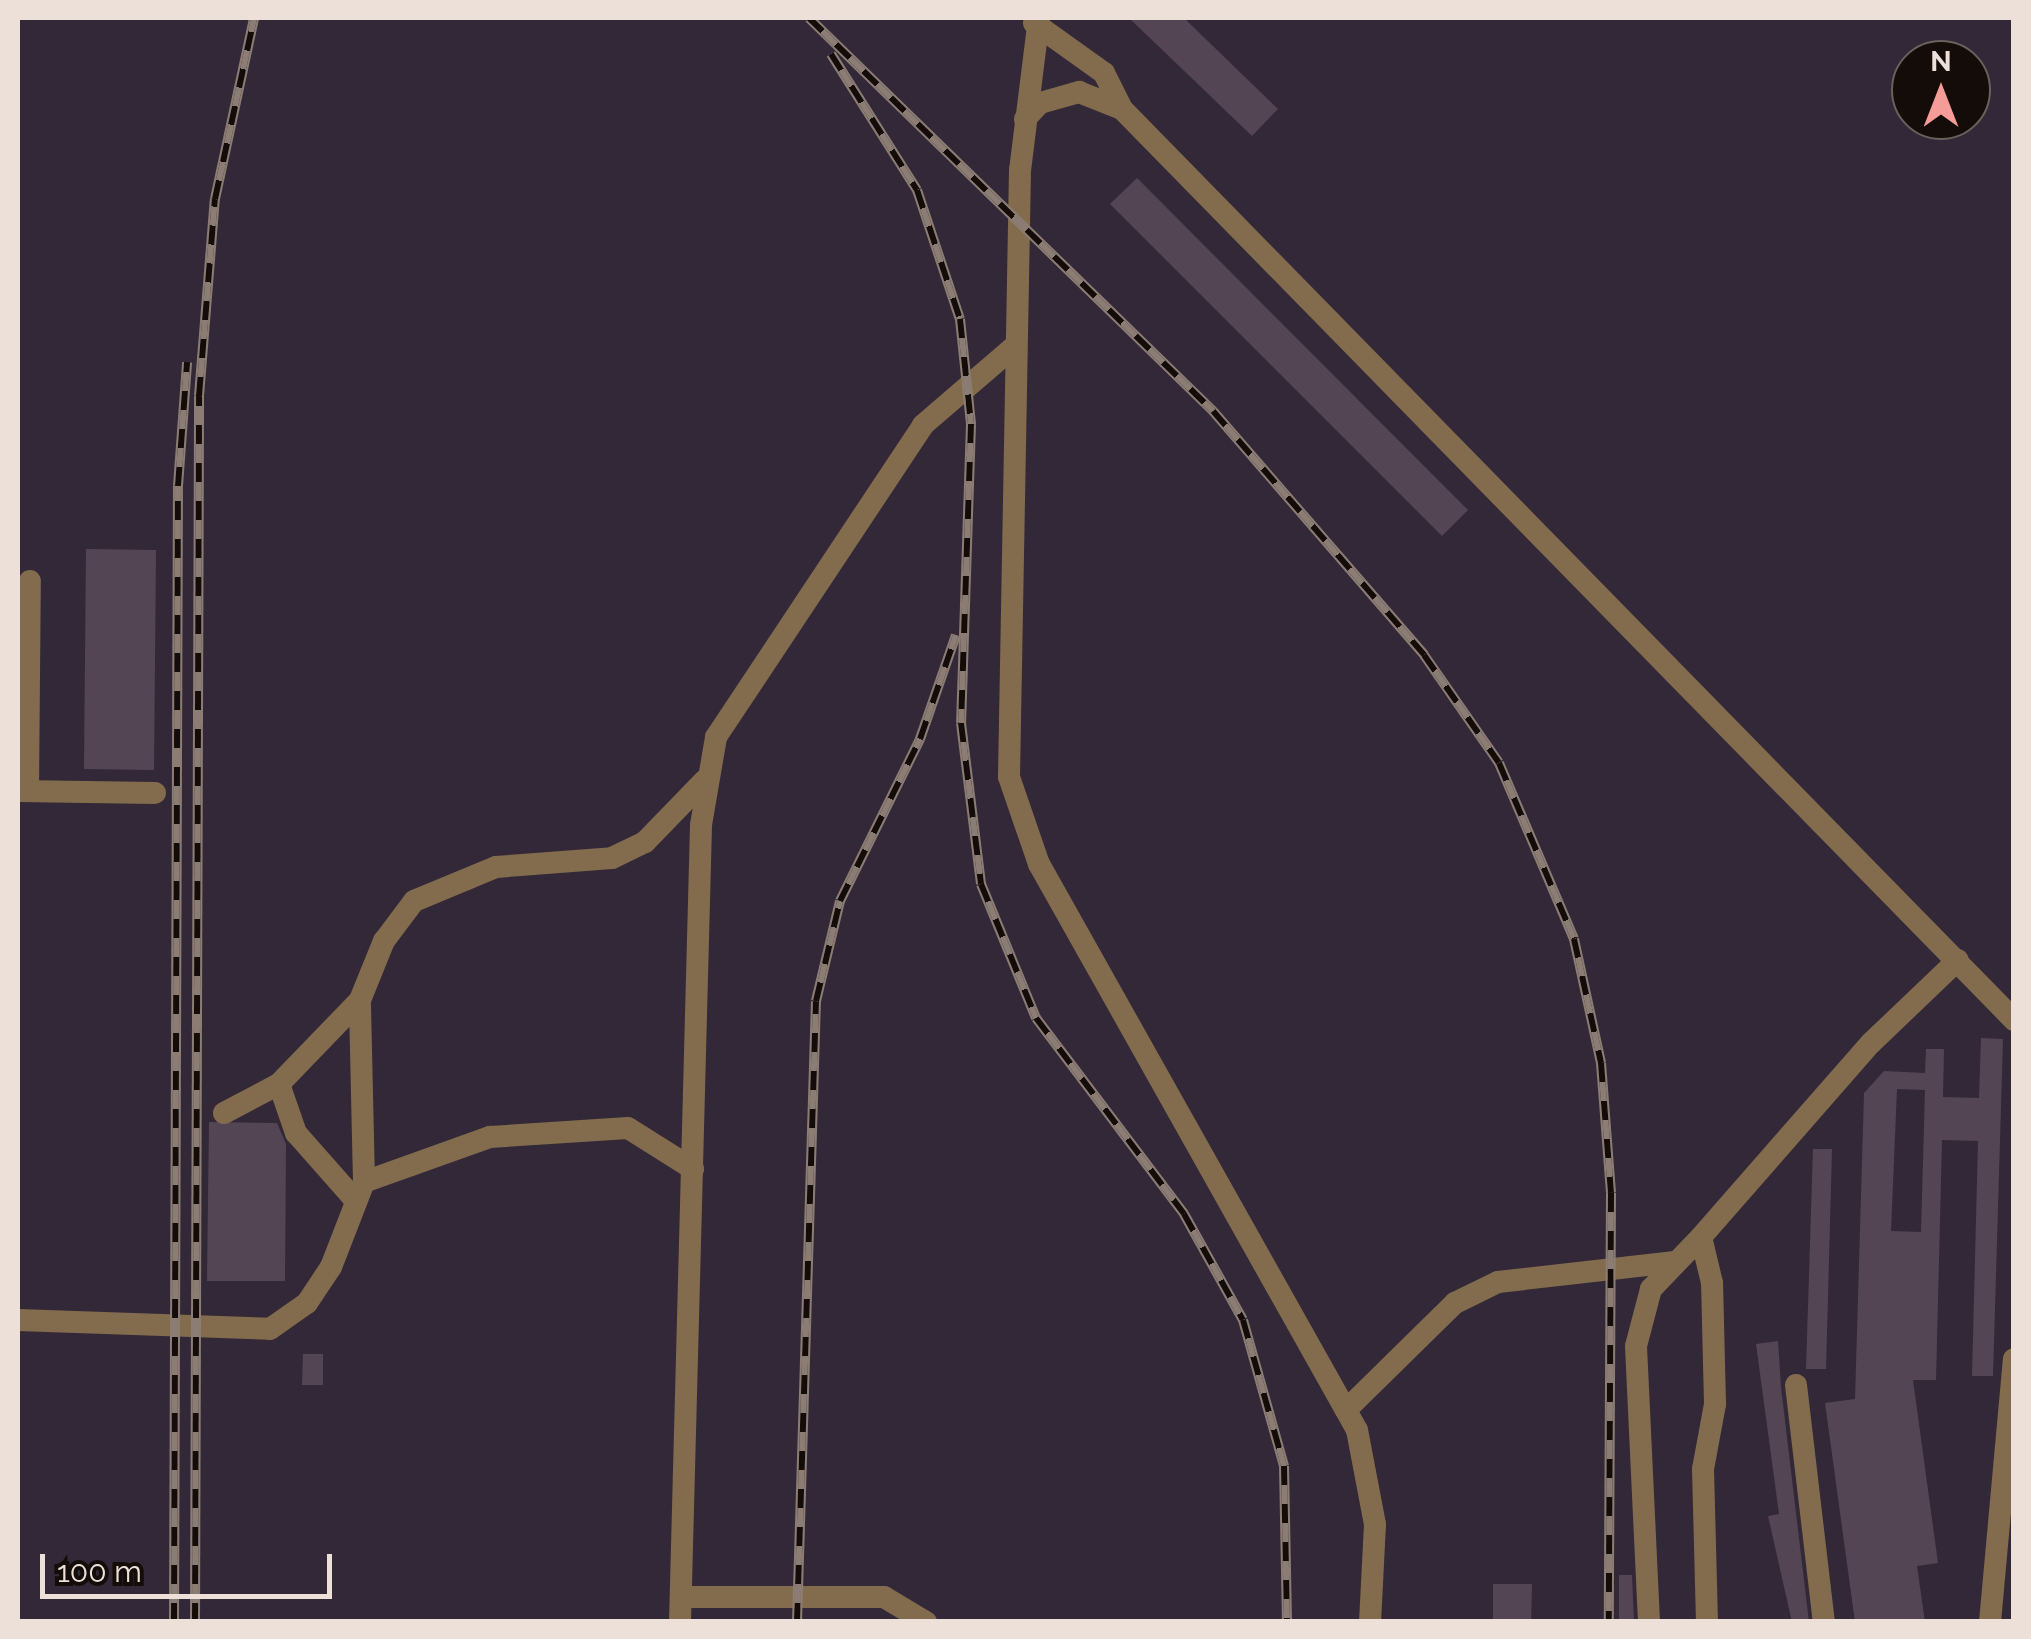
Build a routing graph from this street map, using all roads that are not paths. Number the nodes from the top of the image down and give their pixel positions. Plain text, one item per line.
1 (1037, 22) edge
2 (1122, 108) junction
3 (1025, 119) junction
4 (1015, 346) junction
5 (30, 581) dead end
6 (707, 778) junction
7 (23, 791) edge
8 (155, 793) dead end
9 (1958, 960) junction
10 (360, 1000) junction
11 (2014, 1020) edge
12 (279, 1084) junction
13 (224, 1113) dead end
14 (694, 1169) junction
15 (360, 1191) junction
16 (1701, 1237) junction
17 (1673, 1262) junction
18 (18, 1320) edge
19 (2014, 1358) edge
20 (1796, 1385) dead end
21 (1346, 1410) junction
22 (681, 1596) junction
23 (680, 1622) edge
24 (926, 1622) edge
25 (1370, 1622) edge
26 (1649, 1622) edge
27 (1707, 1622) edge
28 (1824, 1622) edge
29 (1990, 1622) edge

1 - 2 street
1 - 3 street
2 - 3 street
2 - 9 street
3 - 4 street
4 - 6 street
4 - 21 street
5 - 7 street
6 - 10 street
6 - 14 street
7 - 8 street
9 - 11 street
9 - 16 street
10 - 12 street
10 - 15 street
12 - 13 street
12 - 15 street
14 - 15 street
14 - 22 street
15 - 18 street
16 - 17 street
16 - 27 street
17 - 21 street
17 - 26 street
19 - 29 street
20 - 28 street
21 - 25 street
22 - 23 street
22 - 24 street

